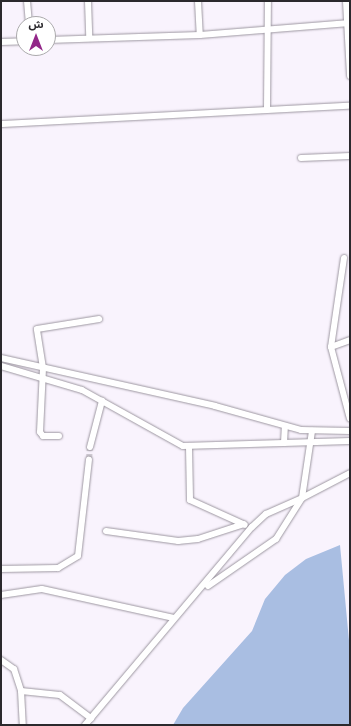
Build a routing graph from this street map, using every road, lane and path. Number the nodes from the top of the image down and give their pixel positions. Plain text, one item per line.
1 (27, 1) edge
2 (88, 1) edge
3 (198, 1) edge
4 (268, 1) edge
5 (346, 1) edge
6 (28, 16) edge
7 (349, 24) edge
8 (269, 30) junction
9 (200, 35) junction
10 (89, 38) junction
11 (56, 40) edge
12 (16, 41) edge
13 (1, 42) edge
14 (350, 76) edge
15 (350, 106) edge
16 (267, 108) junction
17 (1, 124) edge
18 (350, 156) edge
19 (301, 158) dead end
20 (344, 258) dead end
21 (98, 319) dead end
22 (350, 340) edge
23 (331, 347) junction
24 (1, 358) edge
25 (1, 366) edge
26 (43, 368) junction
27 (42, 378) junction
28 (102, 400) junction
29 (350, 419) edge
30 (285, 426) junction
31 (312, 431) junction
32 (350, 431) edge
33 (59, 436) dead end
34 (350, 441) edge
35 (284, 443) junction
36 (310, 443) junction
37 (90, 447) tunnel mouth
38 (189, 447) junction
39 (89, 460) tunnel mouth
40 (350, 473) edge
41 (302, 498) junction
42 (244, 524) junction
43 (252, 527) junction
44 (106, 531) dead end
45 (1, 569) edge
46 (198, 593) junction
47 (1, 595) edge
48 (174, 618) junction
49 (1, 660) edge
50 (21, 692) junction
51 (91, 718) junction
52 (23, 725) edge
53 (86, 725) edge

1 - 6 street
2 - 10 street
3 - 9 street
4 - 8 street
5 - 7 street
7 - 8 street
7 - 14 street
8 - 9 street
8 - 16 street
9 - 10 street
10 - 11 street
12 - 13 street
15 - 16 street
16 - 17 street
18 - 19 street
20 - 23 street
21 - 26 street
22 - 23 street
23 - 29 street
24 - 26 street
25 - 27 street
26 - 27 street
26 - 30 street
27 - 28 street
27 - 33 street
28 - 37 street
28 - 38 street
30 - 31 street
30 - 35 street
31 - 32 street
31 - 36 street
34 - 36 street
35 - 36 street
35 - 38 street
36 - 41 street
38 - 42 street
39 - 45 street
40 - 41 street
41 - 43 street
41 - 46 street
42 - 43 street
42 - 44 street
43 - 46 street
46 - 48 street
47 - 48 street
48 - 51 street
49 - 50 street
50 - 51 street
50 - 52 street
51 - 53 street

